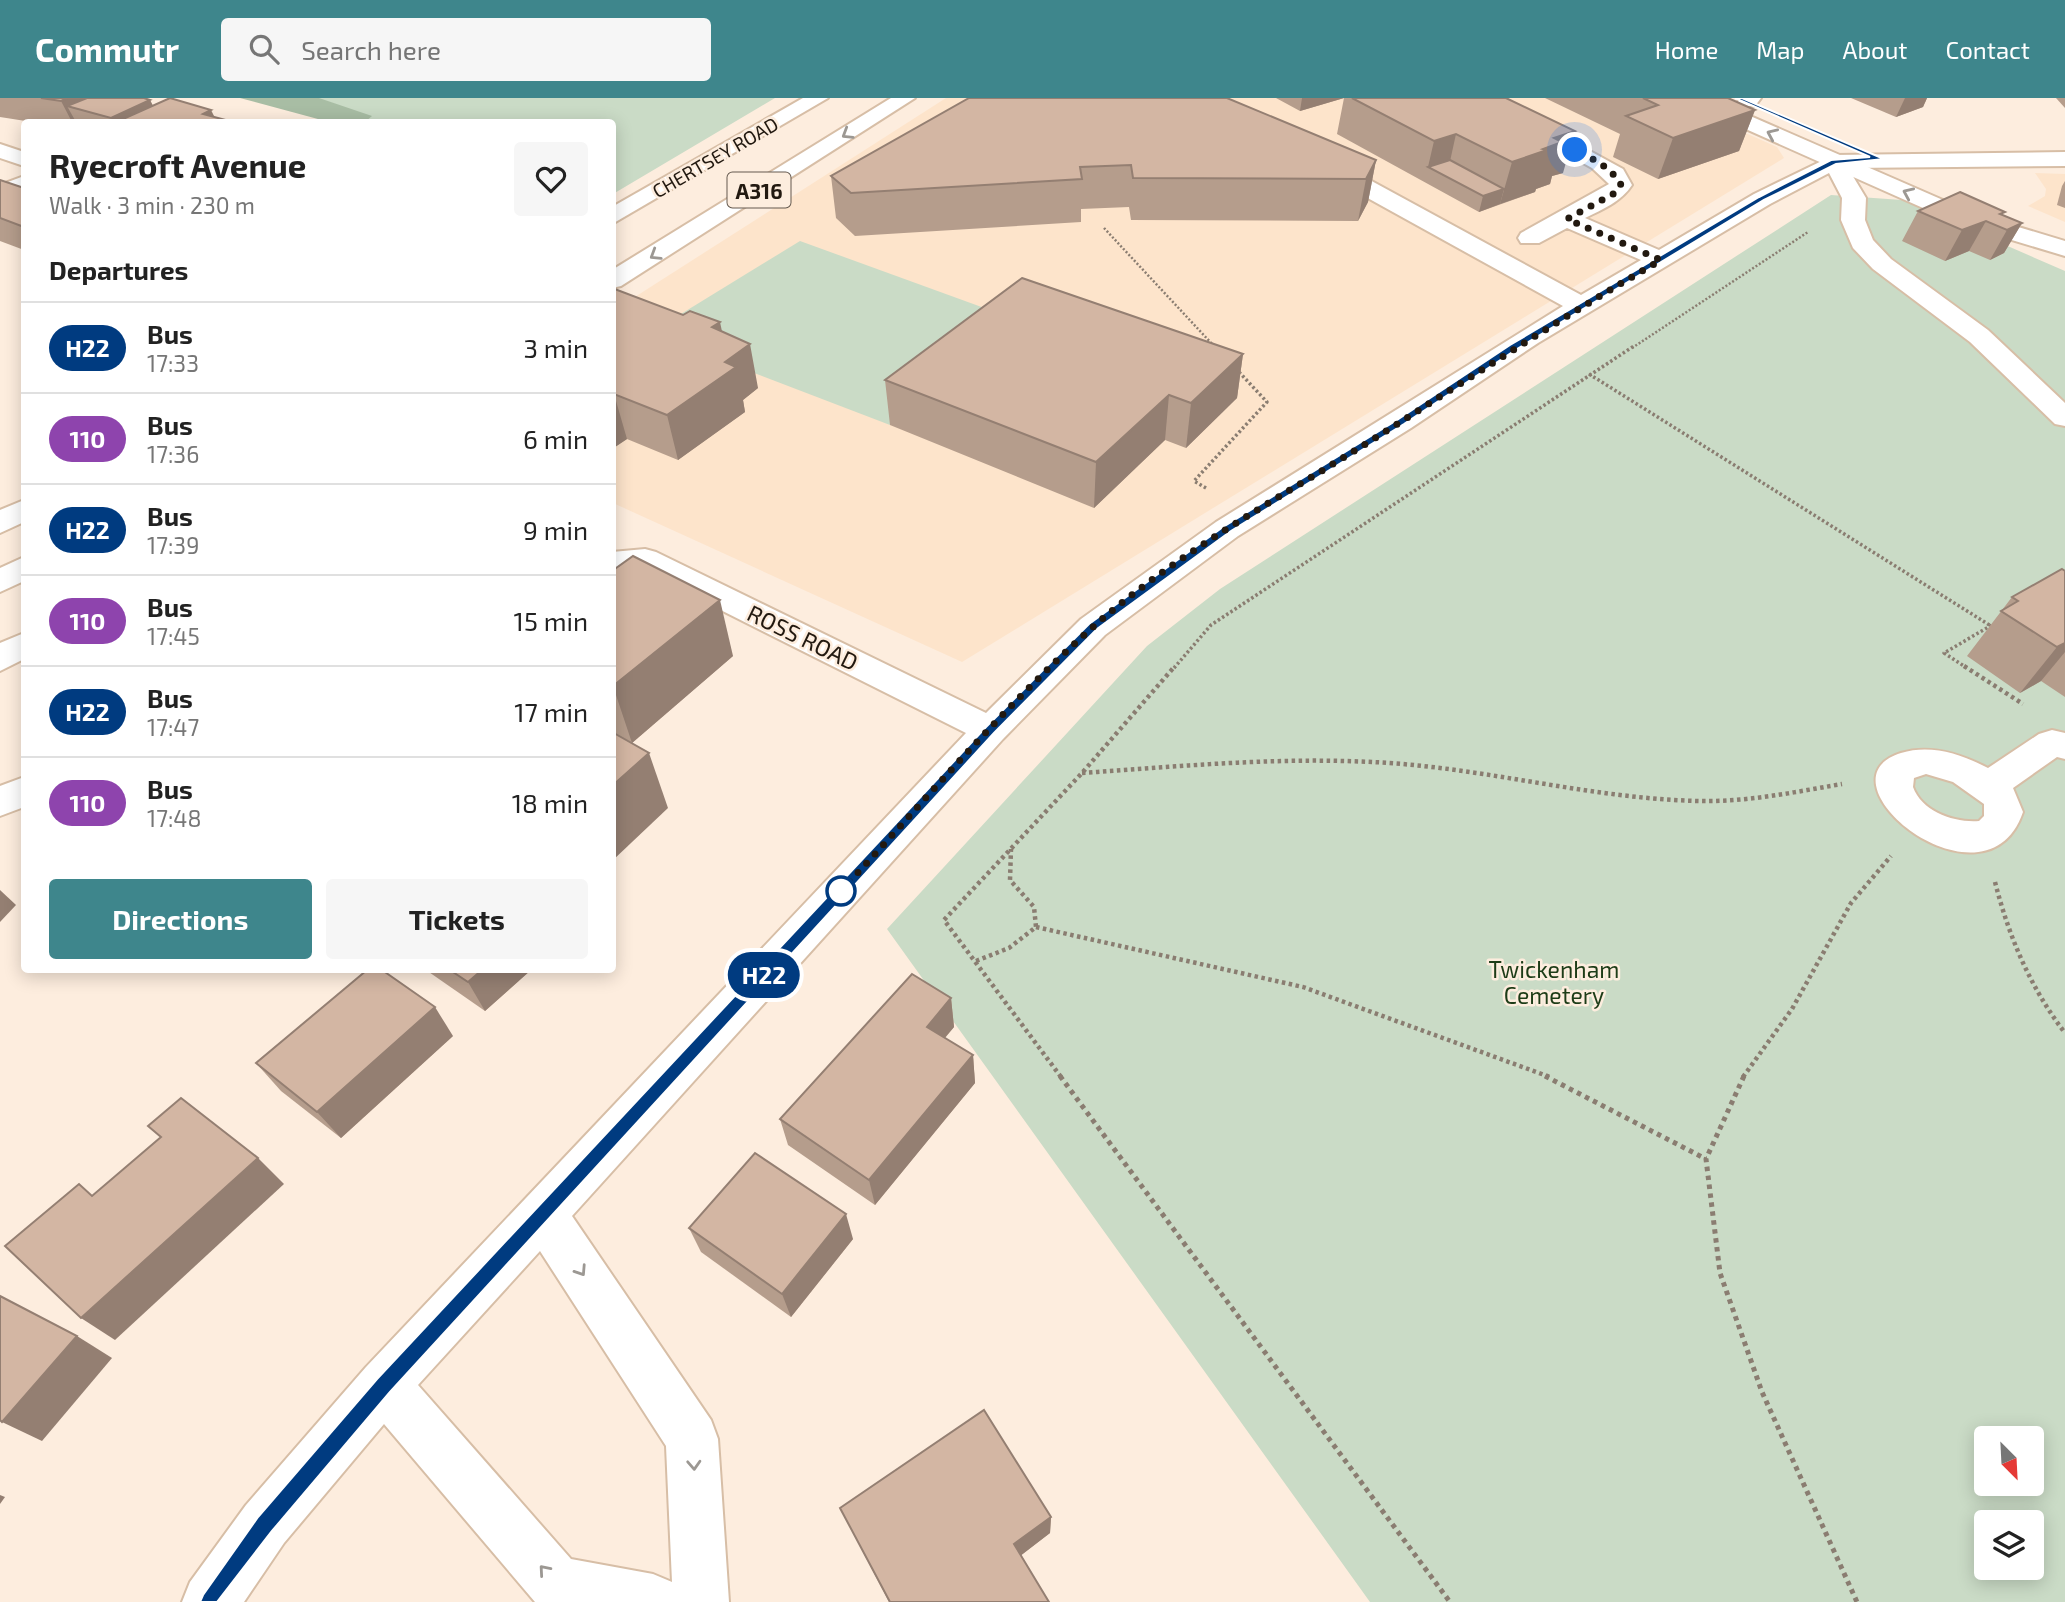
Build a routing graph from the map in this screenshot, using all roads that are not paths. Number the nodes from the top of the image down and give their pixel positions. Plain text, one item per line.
1 (818, 98) edge
2 (905, 98) edge
3 (1477, 98) edge
4 (1692, 98) edge
5 (1746, 99) edge
6 (0, 151) edge
7 (1307, 155) edge
8 (21, 158) edge
9 (1881, 159) junction
10 (2065, 159) edge
11 (1834, 162) junction
12 (21, 184) edge
13 (0, 193) edge
14 (616, 215) edge
15 (1567, 219) junction
16 (1530, 238) dead end
17 (2065, 249) edge
18 (1661, 260) junction
19 (616, 279) edge
20 (1581, 306) junction
21 (2065, 418) edge
22 (21, 511) edge
23 (0, 523) edge
24 (616, 562) edge
25 (21, 569) edge
26 (0, 582) edge
27 (21, 647) edge
28 (0, 660) edge
29 (990, 730) junction
30 (2061, 742) edge
31 (1988, 786) junction
32 (21, 792) edge
33 (0, 802) edge
34 (543, 1214) junction
35 (384, 1385) junction
36 (210, 1602) edge
37 (653, 1602) edge
38 (701, 1602) edge

1 - 14 main road, CHERTSEY ROAD / A316
2 -> 19 main road, A316
3 - 15 main road
11 -> 4 main road
5 - 9 main road
6 - 8 main road
7 - 20 main road
9 - 10 main road
9 - 11 main road
9 - 17 main road
17 -> 11 main road
11 - 18 main road
11 - 21 main road
12 - 13 main road
15 - 16 main road
15 - 18 main road
18 - 20 main road
20 - 29 main road
22 - 23 main road
24 - 29 main road, ROSS ROAD
25 - 26 main road
27 - 28 main road
29 - 34 main road
30 - 31 main road
31 - 31 main road
32 - 33 main road
34 - 35 main road
34 -> 38 main road
35 - 36 main road
37 -> 35 main road

